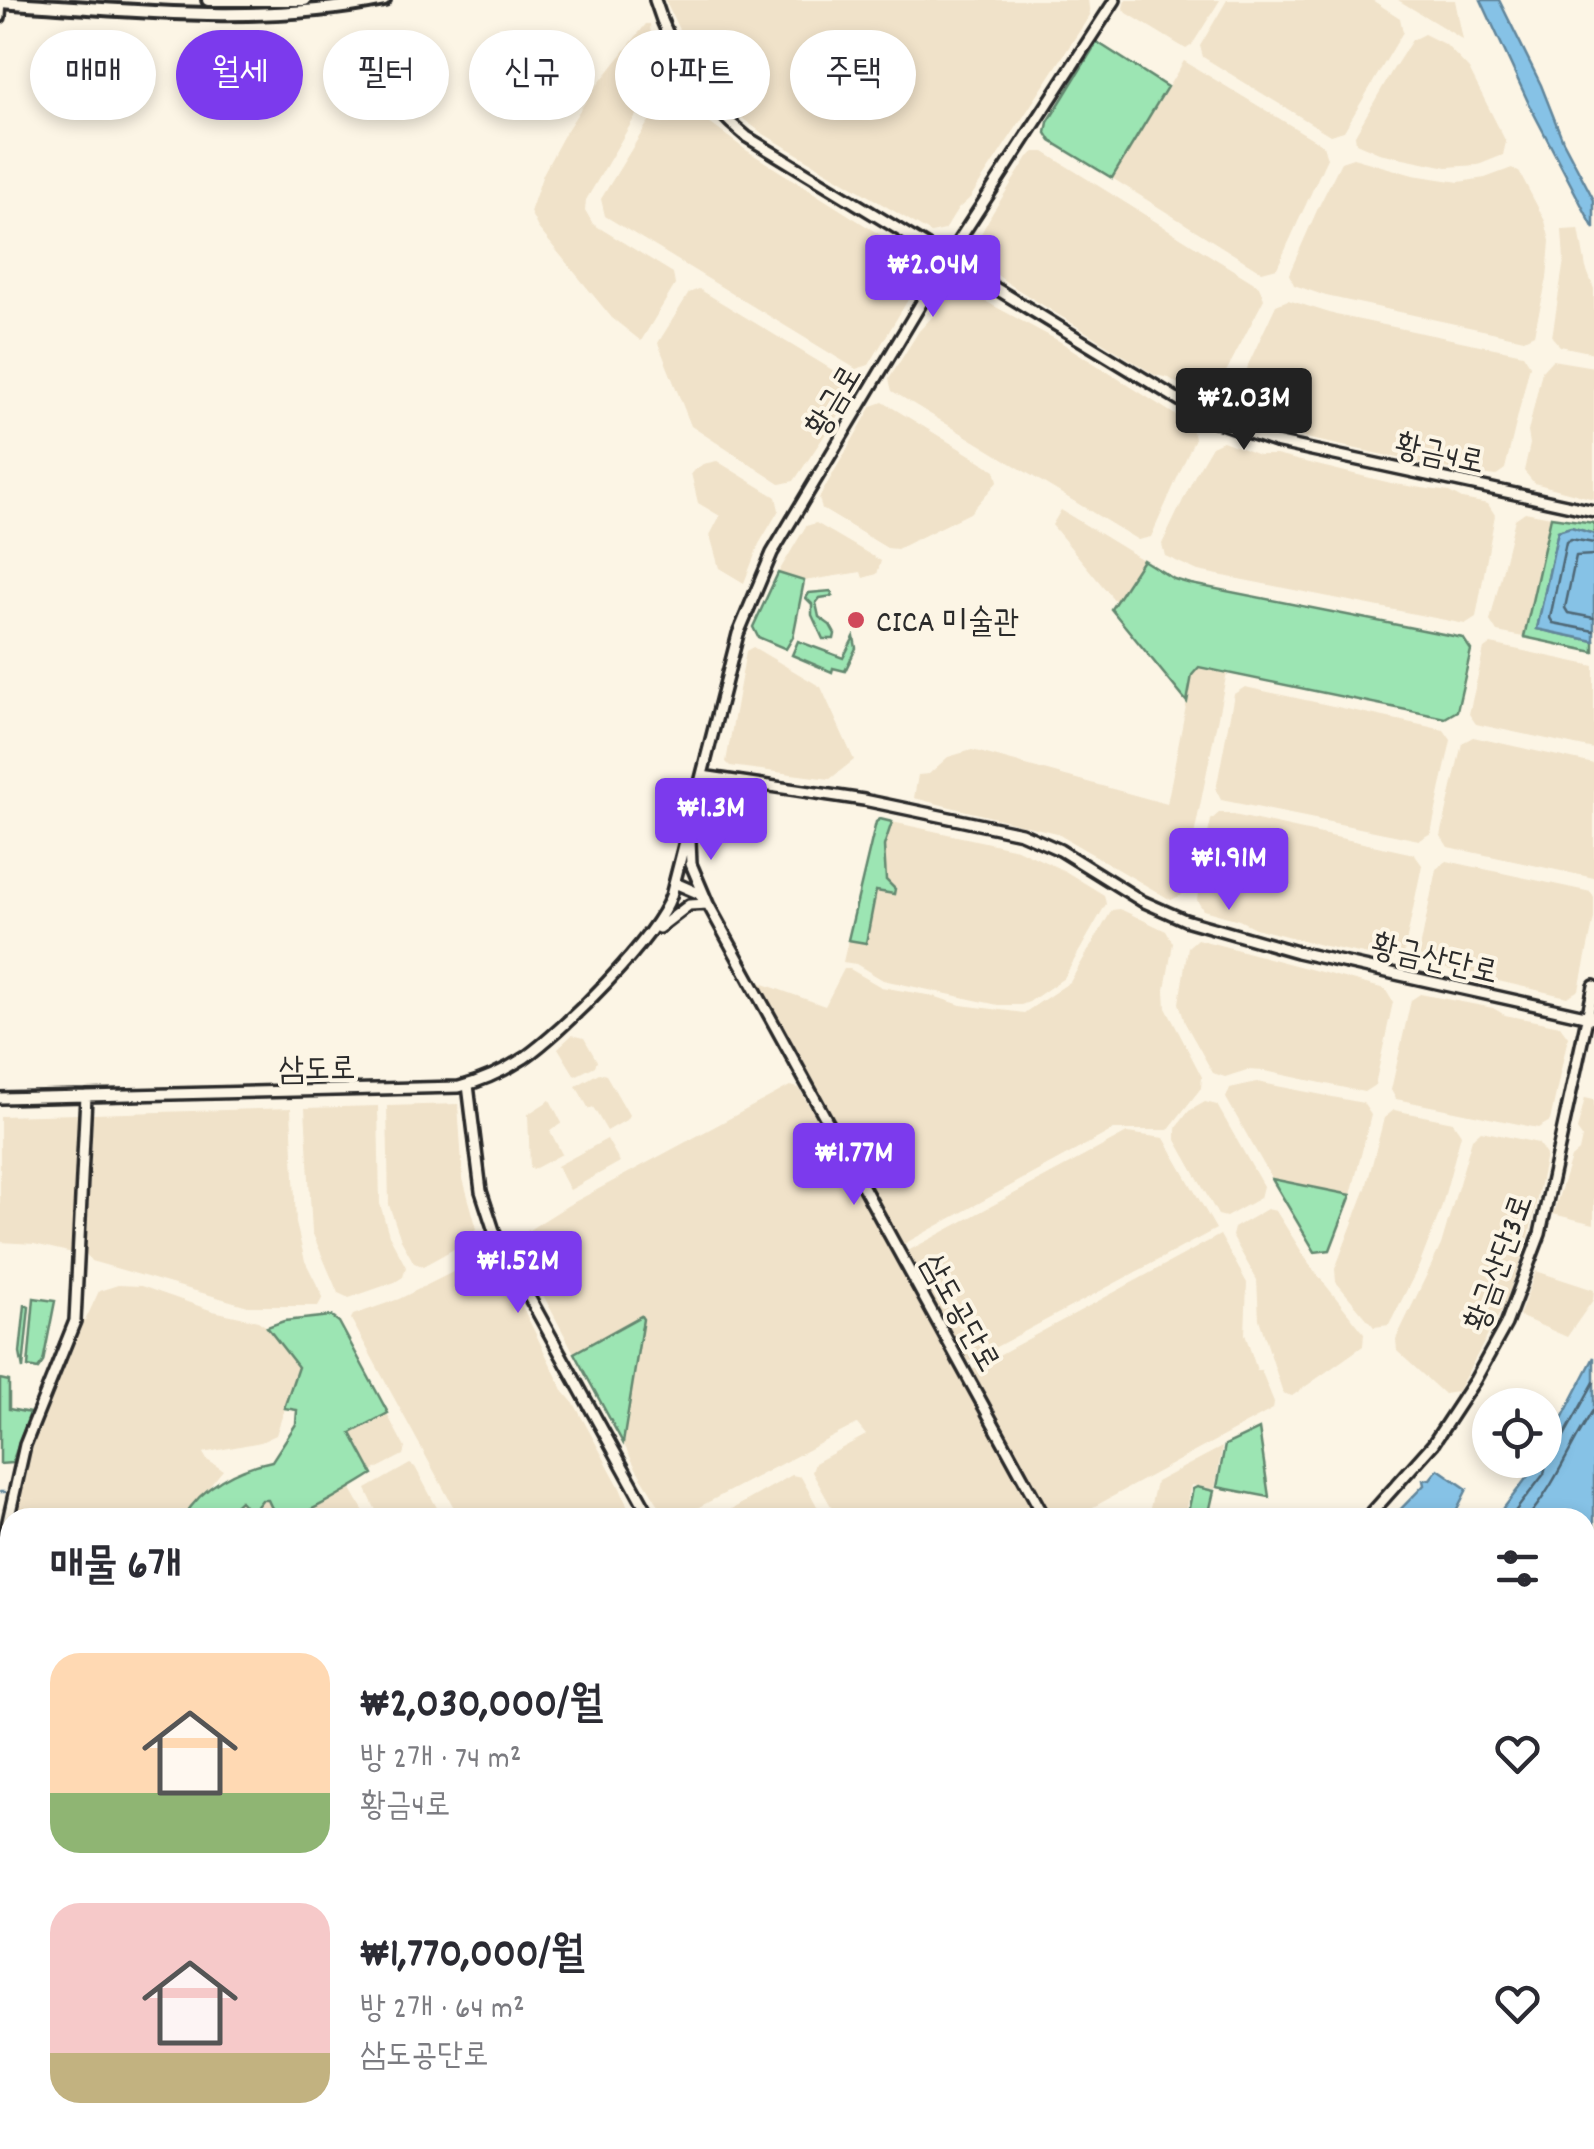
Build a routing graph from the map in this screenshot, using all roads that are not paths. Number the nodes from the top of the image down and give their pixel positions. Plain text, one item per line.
1 (208, 0) edge
2 (305, 0) edge
3 (384, 0) edge
4 (655, 0) edge
5 (1115, 0) edge
6 (1, 1) edge
7 (0, 17) edge
8 (947, 259) junction
9 (1594, 511) edge
10 (738, 634) joint
11 (702, 776) junction
12 (690, 827) junction
13 (675, 883) junction
14 (708, 904) junction
15 (639, 946) junction
16 (1594, 986) edge
17 (1591, 1017) edge
18 (468, 1085) junction
19 (86, 1096) junction
20 (0, 1098) edge
21 (11, 1508) edge
22 (645, 1508) edge
23 (1040, 1508) edge
24 (1376, 1508) edge

1 - 2 main road
3 - 6 main road
4 - 8 street, 황금4로
5 - 8 street, 황금로
6 - 7 street
8 - 9 street, 황금4로
8 - 10 street, 황금로
10 - 11 street, 삼도로
11 - 12 street, 삼도로
11 - 17 street, 황금산단로
12 - 13 street, 삼도로
12 - 14 street
13 - 14 street, 삼도공단로
13 - 15 street, 삼도로
14 - 15 street
14 - 23 street, 삼도공단로
15 - 18 street, 삼도로
16 - 17 street, 황금산단3로
17 - 24 street, 황금산단3로
18 - 19 street, 삼도로
18 - 22 street
19 - 20 street, 삼도로
19 - 21 street

